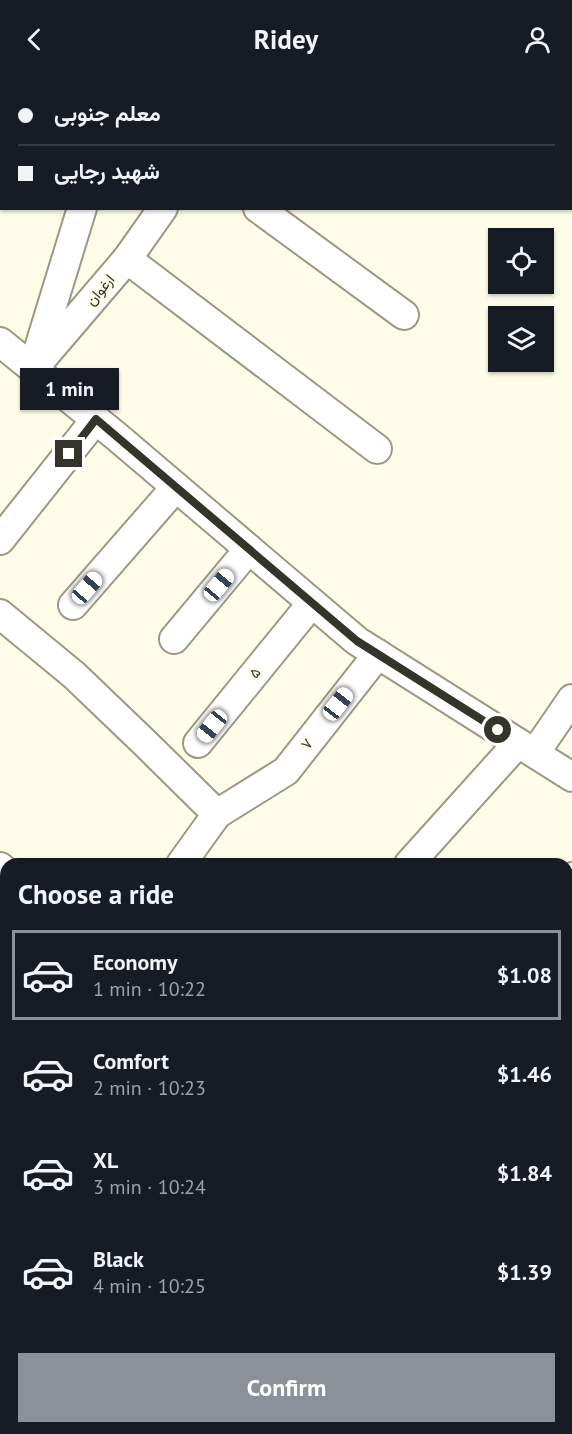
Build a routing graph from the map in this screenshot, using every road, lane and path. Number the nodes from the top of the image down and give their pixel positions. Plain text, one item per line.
1 (81, 210) edge
2 (162, 210) edge
3 (261, 210) edge
4 (127, 259) junction
5 (404, 315) dead end
6 (0, 342) edge
7 (33, 369) junction
8 (106, 428) junction
9 (377, 449) dead end
10 (176, 487) junction
11 (0, 540) edge
12 (249, 549) junction
13 (312, 603) junction
14 (73, 605) dead end
15 (0, 614) edge
16 (174, 639) dead end
17 (378, 654) junction
18 (572, 699) edge
19 (198, 743) dead end
20 (527, 748) junction
21 (572, 777) edge
22 (217, 814) junction
23 (185, 858) edge
24 (416, 858) edge

1 - 7 street
2 - 4 street, ارغوان
3 - 5 street
4 - 7 street, ارغوان
4 - 9 street
6 - 7 street
7 - 8 street
8 - 10 street
8 - 11 street
10 - 12 street
10 - 14 street
12 - 13 street
12 - 16 street
13 - 17 street
13 - 19 street, ۵
15 - 22 street
17 - 20 street
17 - 22 street, ۷
18 - 20 street
20 - 21 street
20 - 24 street
22 - 23 street

